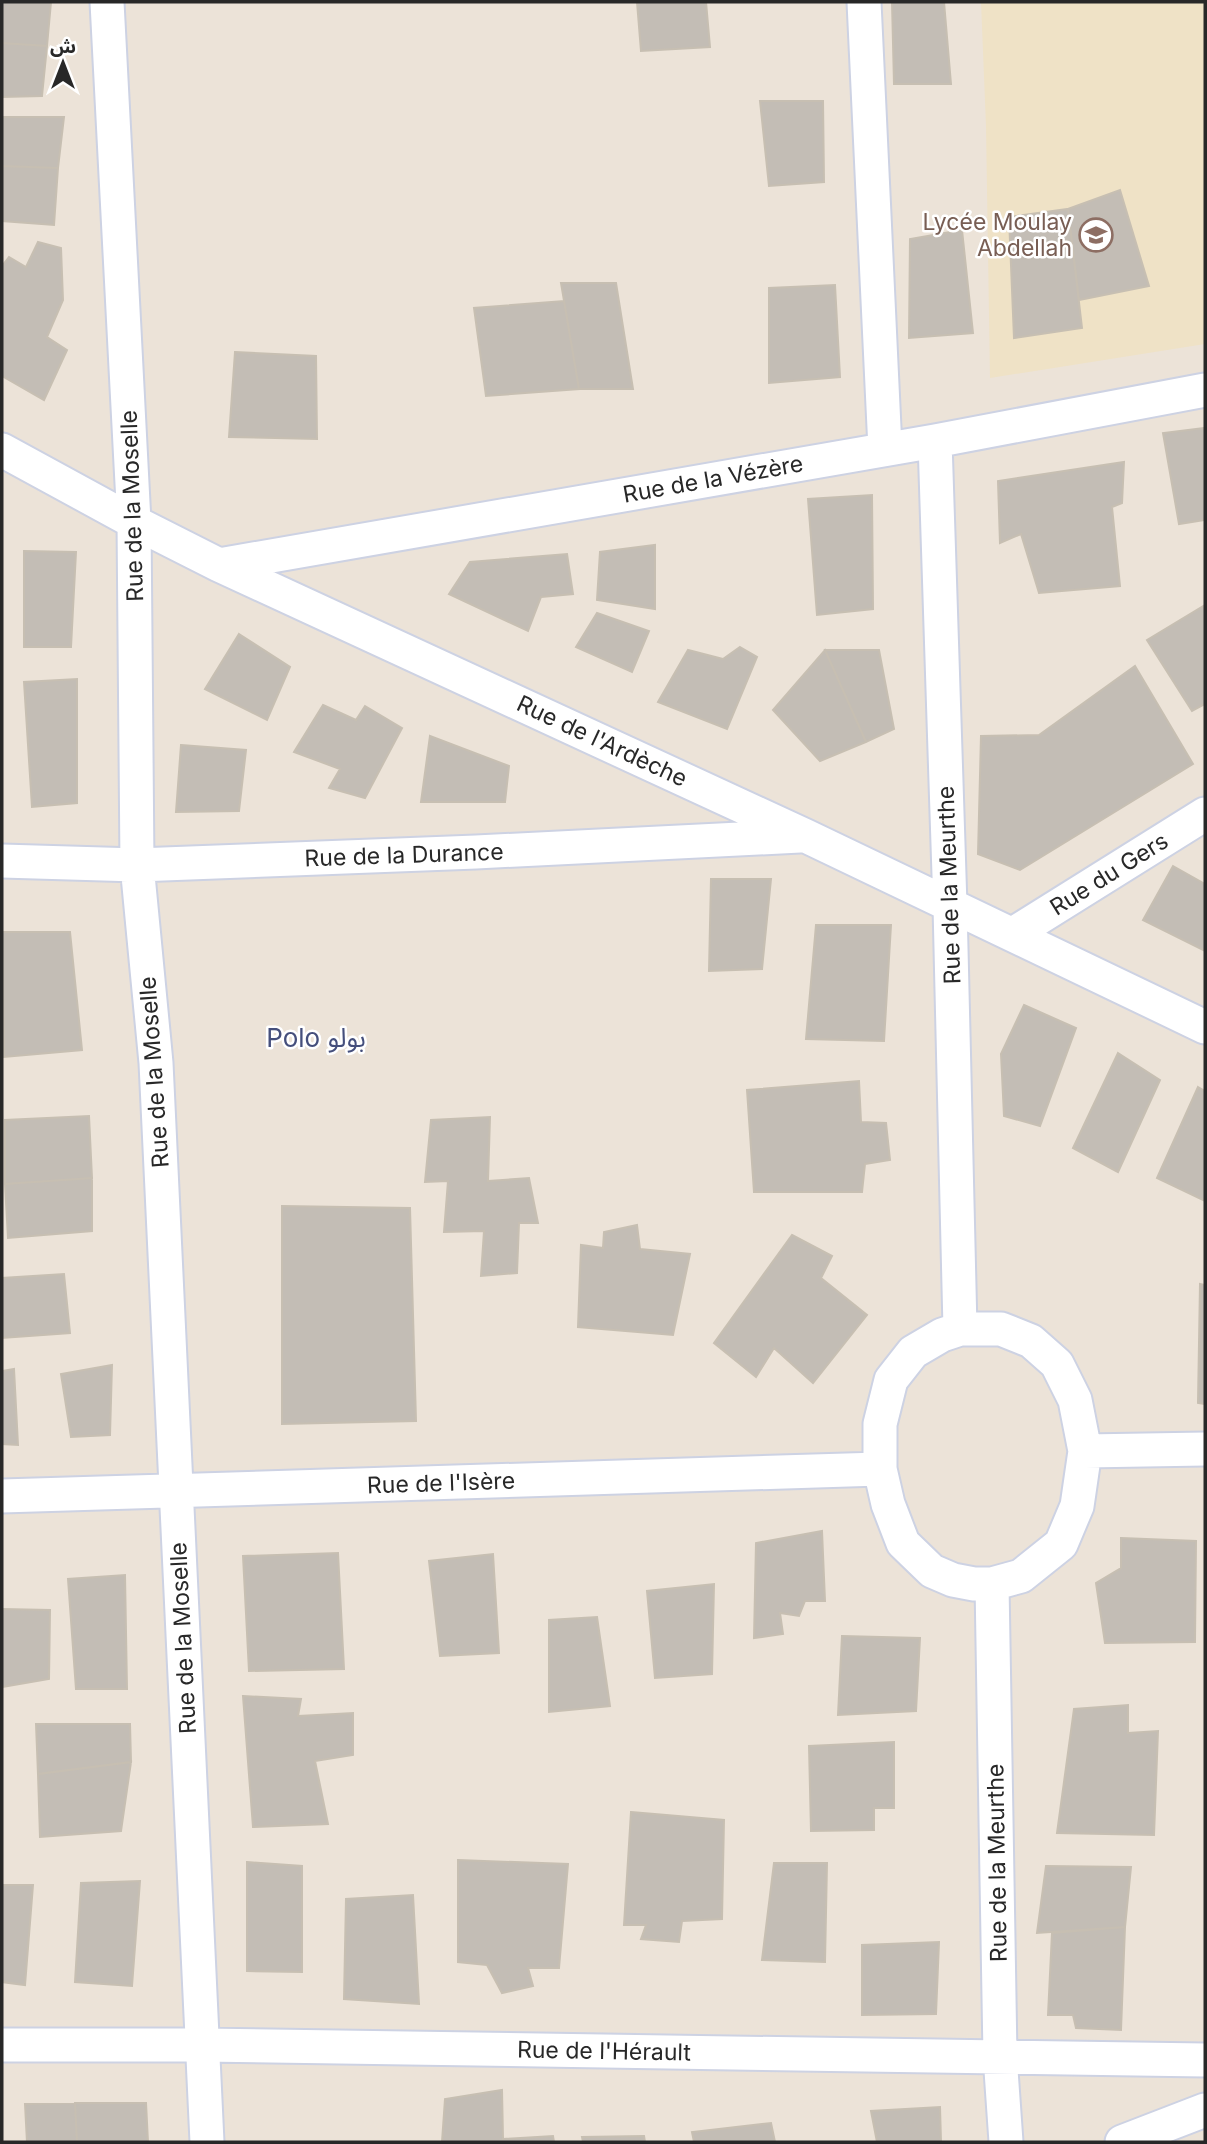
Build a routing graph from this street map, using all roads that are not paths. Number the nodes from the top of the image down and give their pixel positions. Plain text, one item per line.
1 (107, 2) edge
2 (864, 2) edge
3 (1205, 390) edge
4 (935, 441) junction
5 (885, 449) junction
6 (2, 450) edge
7 (134, 522) junction
8 (219, 565) junction
9 (1205, 814) edge
10 (806, 836) junction
11 (2, 861) edge
12 (137, 865) junction
13 (950, 906) junction
14 (1013, 934) junction
15 (1205, 1027) edge
16 (960, 1329) junction
17 (1205, 1450) edge
18 (1085, 1451) junction
19 (880, 1469) junction
20 (175, 1491) junction
21 (2, 1496) edge
22 (992, 1584) junction
23 (2, 2045) edge
24 (202, 2045) junction
25 (1000, 2056) junction
26 (1205, 2060) edge
27 (1205, 2110) edge
28 (206, 2142) edge
29 (1006, 2142) edge
30 (1122, 2142) edge

1 - 7 street, Rue de la Moselle
2 - 5 street
3 - 4 street, Rue de la Vézère
4 - 5 street, Rue de la Vézère
4 - 13 street, Rue de la Meurthe
5 - 8 street, Rue de la Vézère
6 - 7 street, Rue de l'Ardèche
7 - 8 street, Rue de l'Ardèche
7 - 12 street, Rue de la Moselle
8 - 10 street, Rue de l'Ardèche
9 - 14 street, Rue du Gers
10 - 12 street, Rue de la Durance
10 - 13 street, Rue de l'Ardèche
11 - 12 street, Rue de la Durance
12 - 20 street, Rue de la Moselle
13 - 14 street, Rue de l'Ardèche
13 - 16 street, Rue de la Meurthe
14 - 15 street, Rue de l'Ardèche
16 - 18 street
16 - 19 street
17 - 18 street
18 - 22 street
19 - 20 street, Rue de l'Isère
19 - 22 street
20 - 21 street, Rue de l'Isère
20 - 24 street, Rue de la Moselle
22 - 25 street, Rue de la Meurthe
23 - 24 street, Rue de l'Hérault
24 - 25 street, Rue de l'Hérault
24 - 28 street, Rue de la Moselle
25 - 26 street, Rue de l'Hérault
25 - 29 street, Rue de la Meurthe
27 - 30 street

